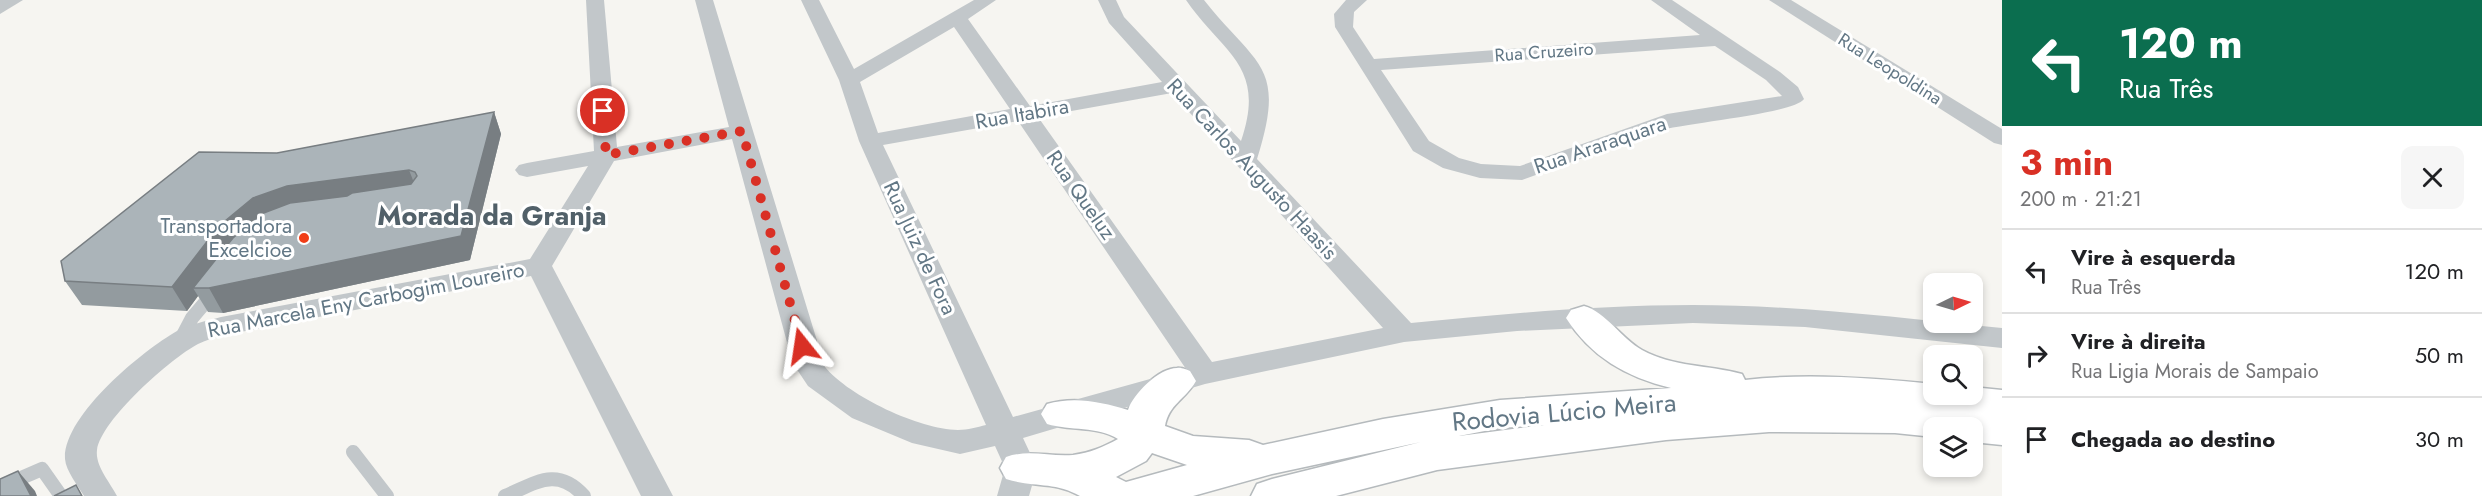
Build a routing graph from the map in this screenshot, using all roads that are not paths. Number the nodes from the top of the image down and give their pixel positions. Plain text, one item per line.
1 (14, 0) edge
2 (595, 0) edge
3 (704, 0) edge
4 (810, 0) edge
5 (987, 0) edge
6 (1107, 0) edge
7 (1196, 0) edge
8 (1358, 0) edge
9 (1660, 0) edge
10 (1778, 0) edge
11 (0, 8) edge
12 (957, 17) junction
13 (1718, 40) junction
14 (1370, 65) junction
15 (849, 80) junction
16 (1175, 86) junction
17 (1025, 113) junction
18 (742, 131) junction
19 (2002, 138) edge
20 (870, 141) junction
21 (606, 155) junction
22 (1245, 161) junction
23 (527, 170) dead end
24 (539, 266) junction
25 (219, 286) edge
26 (1584, 318) junction
27 (1404, 333) junction
28 (2002, 338) edge
29 (181, 340) junction
30 (1191, 377) junction
31 (1781, 390) junction
32 (2002, 404) edge
33 (1061, 414) junction
34 (1005, 430) junction
35 (2002, 430) edge
36 (1143, 434) junction
37 (353, 452) dead end
38 (1437, 454) junction
39 (1071, 471) junction
40 (1272, 477) edge
41 (1017, 482) edge
42 (0, 488) edge
43 (61, 496) edge
44 (101, 496) edge
45 (387, 496) edge
46 (505, 496) edge
47 (584, 496) edge
48 (657, 496) edge
49 (1115, 496) edge
50 (1133, 496) edge
51 (1191, 496) edge

1 - 11 street
2 - 21 street
3 - 18 street
4 - 15 street, Rua Juiz de Fora
5 - 12 street
6 - 16 street, Rua Carlos Augusto Haasis
7 - 22 street
8 - 14 street, Rua Araraquara
9 - 13 street, Rua Araraquara
10 - 19 street, Rua Leopoldina
12 - 15 street
12 - 17 street, Rua Queluz
13 - 14 street, Rua Cruzeiro
13 - 14 street, Rua Araraquara
15 - 20 street, Rua Juiz de Fora
16 - 17 street, Rua Itabira
16 - 22 street, Rua Carlos Augusto Haasis
17 - 20 street, Rua Itabira
17 - 30 street, Rua Queluz
18 - 21 street
18 - 34 street
20 - 34 street, Rua Juiz de Fora
21 - 23 street
21 - 24 street
22 - 27 street, Rua Carlos Augusto Haasis
24 - 29 street, Rua Marcela Eny Carbogim Loureiro
24 - 48 street
25 - 29 lane
26 - 27 street
26 - 28 street
26 - 31 main road
27 - 30 street
29 - 44 street, Rua Marcela Eny Carbogim Loureiro
30 - 33 street
30 - 36 main road
31 - 32 main road, Rodovia Lúcio Meira
31 - 40 main road, Rodovia Lúcio Meira
33 - 34 street
33 - 36 main road
34 - 41 street, Rua Juiz de Fora
35 - 38 main road, Rodovia Lúcio Meira
36 - 39 main road
36 - 40 main road
37 - 45 lane
38 - 40 main road, Rodovia Lúcio Meira
38 - 51 main road
39 - 41 main road
39 - 49 main road
40 - 50 main road, Rodovia Lúcio Meira
42 - 43 lane
46 - 47 lane

